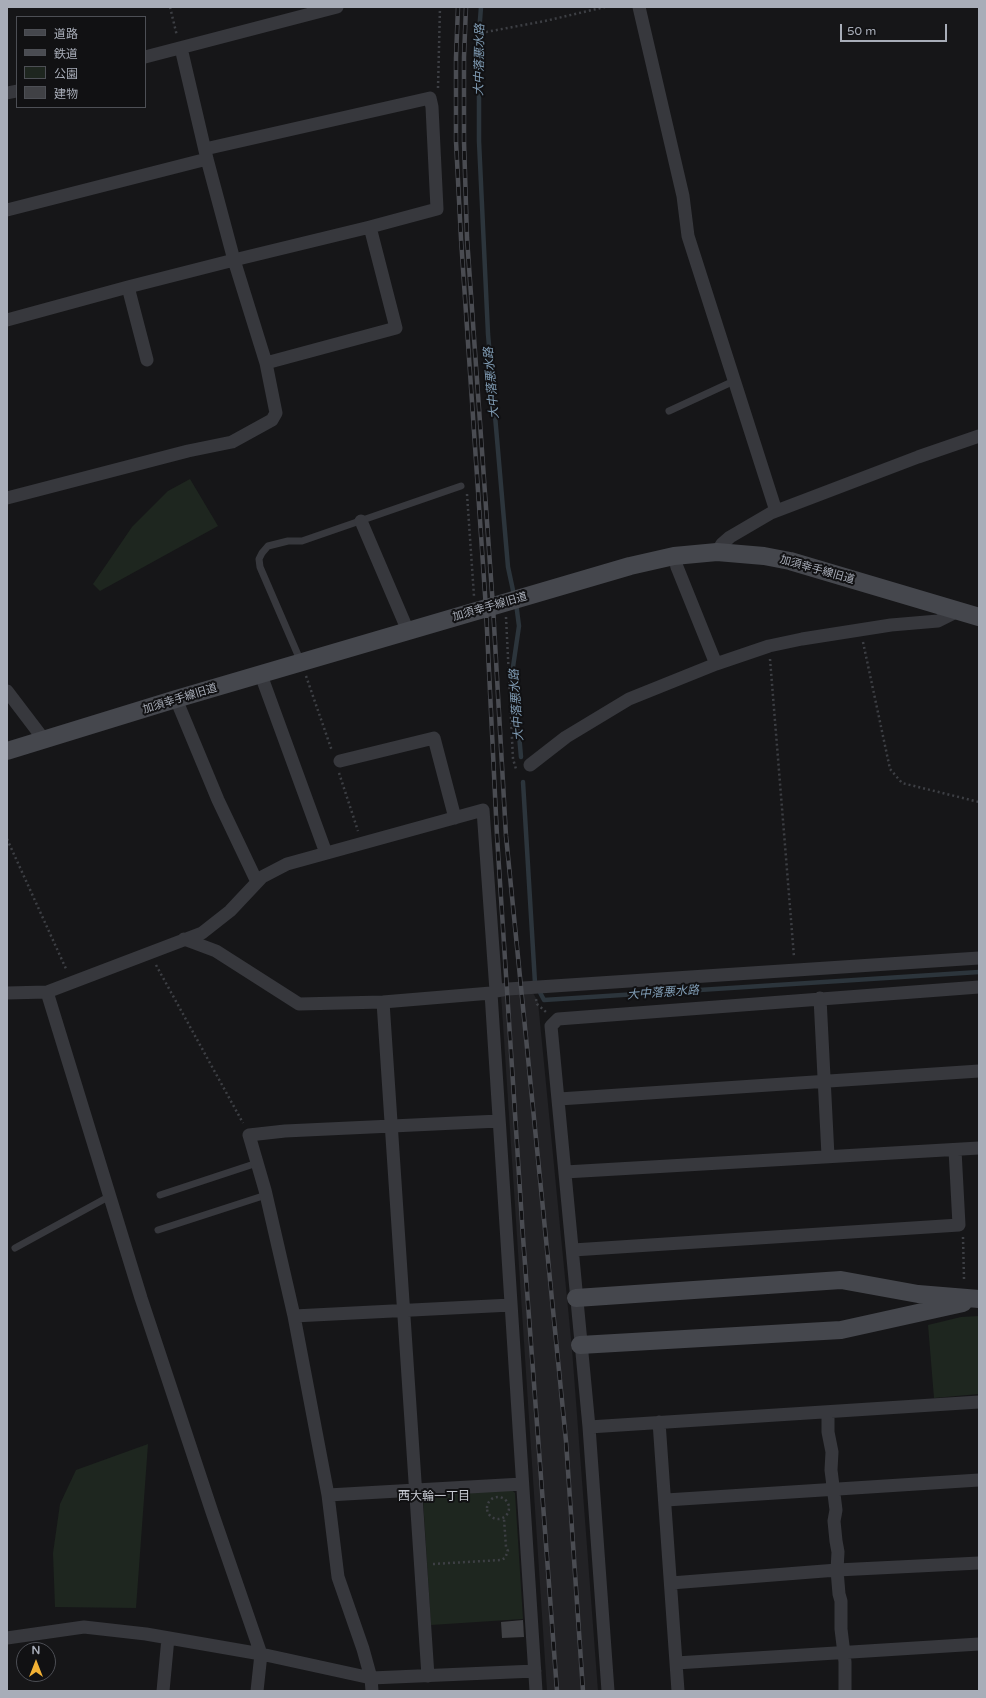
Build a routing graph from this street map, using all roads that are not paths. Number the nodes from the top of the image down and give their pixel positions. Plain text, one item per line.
1 (337, 7) edge
2 (639, 7) edge
3 (180, 48) junction
4 (146, 57) edge
5 (206, 154) junction
6 (7, 210) edge
7 (370, 227) junction
8 (234, 260) junction
9 (128, 287) junction
10 (7, 320) edge
11 (147, 360) dead end
12 (266, 363) junction
13 (734, 381) junction
14 (669, 411) dead end
15 (979, 436) edge
16 (461, 486) road end
17 (7, 498) edge
18 (776, 512) junction
19 (361, 521) junction
20 (717, 552) junction
21 (674, 556) junction
22 (958, 611) junction
23 (979, 617) edge
24 (408, 631) junction
25 (301, 662) junction
26 (716, 664) junction
27 (261, 675) junction
28 (7, 691) edge
29 (176, 699) junction
30 (45, 740) junction
31 (7, 752) edge
32 (340, 761) dead end
33 (530, 765) road end
34 (455, 818) junction
35 (326, 853) junction
36 (258, 882) junction
37 (184, 939) junction
38 (979, 958) edge
39 (979, 987) edge
40 (47, 992) junction
41 (494, 992) junction
42 (7, 993) edge
43 (820, 998) junction
44 (383, 1002) junction
45 (979, 1072) edge
46 (824, 1081) junction
47 (559, 1099) junction
48 (499, 1121) junction
49 (391, 1126) junction
50 (979, 1148) edge
51 (955, 1150) junction
52 (828, 1156) junction
53 (257, 1163) junction
54 (565, 1172) junction
55 (160, 1195) dead end
56 (266, 1195) junction
57 (110, 1196) junction
58 (158, 1230) dead end
59 (15, 1248) dead end
60 (573, 1250) junction
61 (576, 1298) junction
62 (979, 1299) edge
63 (511, 1305) junction
64 (404, 1310) junction
65 (294, 1316) junction
66 (580, 1345) junction
67 (979, 1402) edge
68 (828, 1412) junction
69 (659, 1422) junction
70 (589, 1427) junction
71 (979, 1480) edge
72 (522, 1484) junction
73 (416, 1490) junction
74 (833, 1490) junction
75 (328, 1495) junction
76 (666, 1500) junction
77 (979, 1563) edge
78 (838, 1570) junction
79 (671, 1583) junction
80 (7, 1638) edge
81 (168, 1638) junction
82 (979, 1644) edge
83 (844, 1652) junction
84 (261, 1654) junction
85 (676, 1663) junction
86 (535, 1671) junction
87 (428, 1676) junction
88 (371, 1685) edge
89 (163, 1691) edge
90 (257, 1691) edge
91 (536, 1691) edge
92 (608, 1691) edge
93 (678, 1691) edge
94 (845, 1691) edge

1 - 3 street
2 - 13 street
3 - 4 street
3 - 5 street
5 - 6 street
5 - 7 street
5 - 8 street
7 - 8 street
7 - 12 street
8 - 9 street
8 - 12 street
9 - 10 street
9 - 11 street
12 - 17 street
13 - 14 lane
13 - 18 street
15 - 18 street
16 - 19 lane
18 - 20 street
19 - 24 street
19 - 25 lane
20 - 21 street, 加須幸手線旧道
20 - 22 street, 加須幸手線旧道
21 - 24 street, 加須幸手線旧道
21 - 26 street
22 - 23 street, 加須幸手線旧道
22 - 26 street
24 - 25 street, 加須幸手線旧道
25 - 27 street, 加須幸手線旧道
26 - 33 street
27 - 29 street, 加須幸手線旧道
27 - 35 street
28 - 30 street
29 - 30 street, 加須幸手線旧道
29 - 36 street
30 - 31 street, 加須幸手線旧道
32 - 34 street
34 - 35 street
34 - 41 street
35 - 36 street
36 - 37 street
37 - 40 street
37 - 44 street
38 - 41 street
39 - 43 street
40 - 42 street
40 - 57 street
41 - 44 street
41 - 48 street
43 - 46 street
43 - 47 street
44 - 49 street
45 - 46 street
46 - 47 street
46 - 52 street
47 - 54 street
48 - 49 street
48 - 63 street
49 - 53 street
49 - 64 street
50 - 51 street
51 - 52 street
51 - 60 street
52 - 54 street
53 - 55 lane
53 - 56 street
54 - 60 street
56 - 58 lane
56 - 65 street
57 - 59 lane
57 - 84 street
60 - 61 street
61 - 62 street
61 - 66 street
62 - 66 street
63 - 64 street
63 - 72 street
64 - 65 street
64 - 73 street
65 - 75 street
66 - 70 street
67 - 68 street
68 - 69 street
68 - 74 street
69 - 70 street
69 - 76 street
70 - 92 street
71 - 74 street
72 - 73 street
72 - 86 street
73 - 75 street
73 - 87 street
74 - 76 street
74 - 78 street
75 - 88 street
76 - 79 street
77 - 78 street
78 - 79 street
78 - 83 street
79 - 85 street
80 - 81 street
81 - 84 street
81 - 89 street
82 - 83 street
83 - 85 street
83 - 94 street
84 - 88 street
84 - 90 street
85 - 93 street
86 - 87 street
86 - 91 street
87 - 88 street

